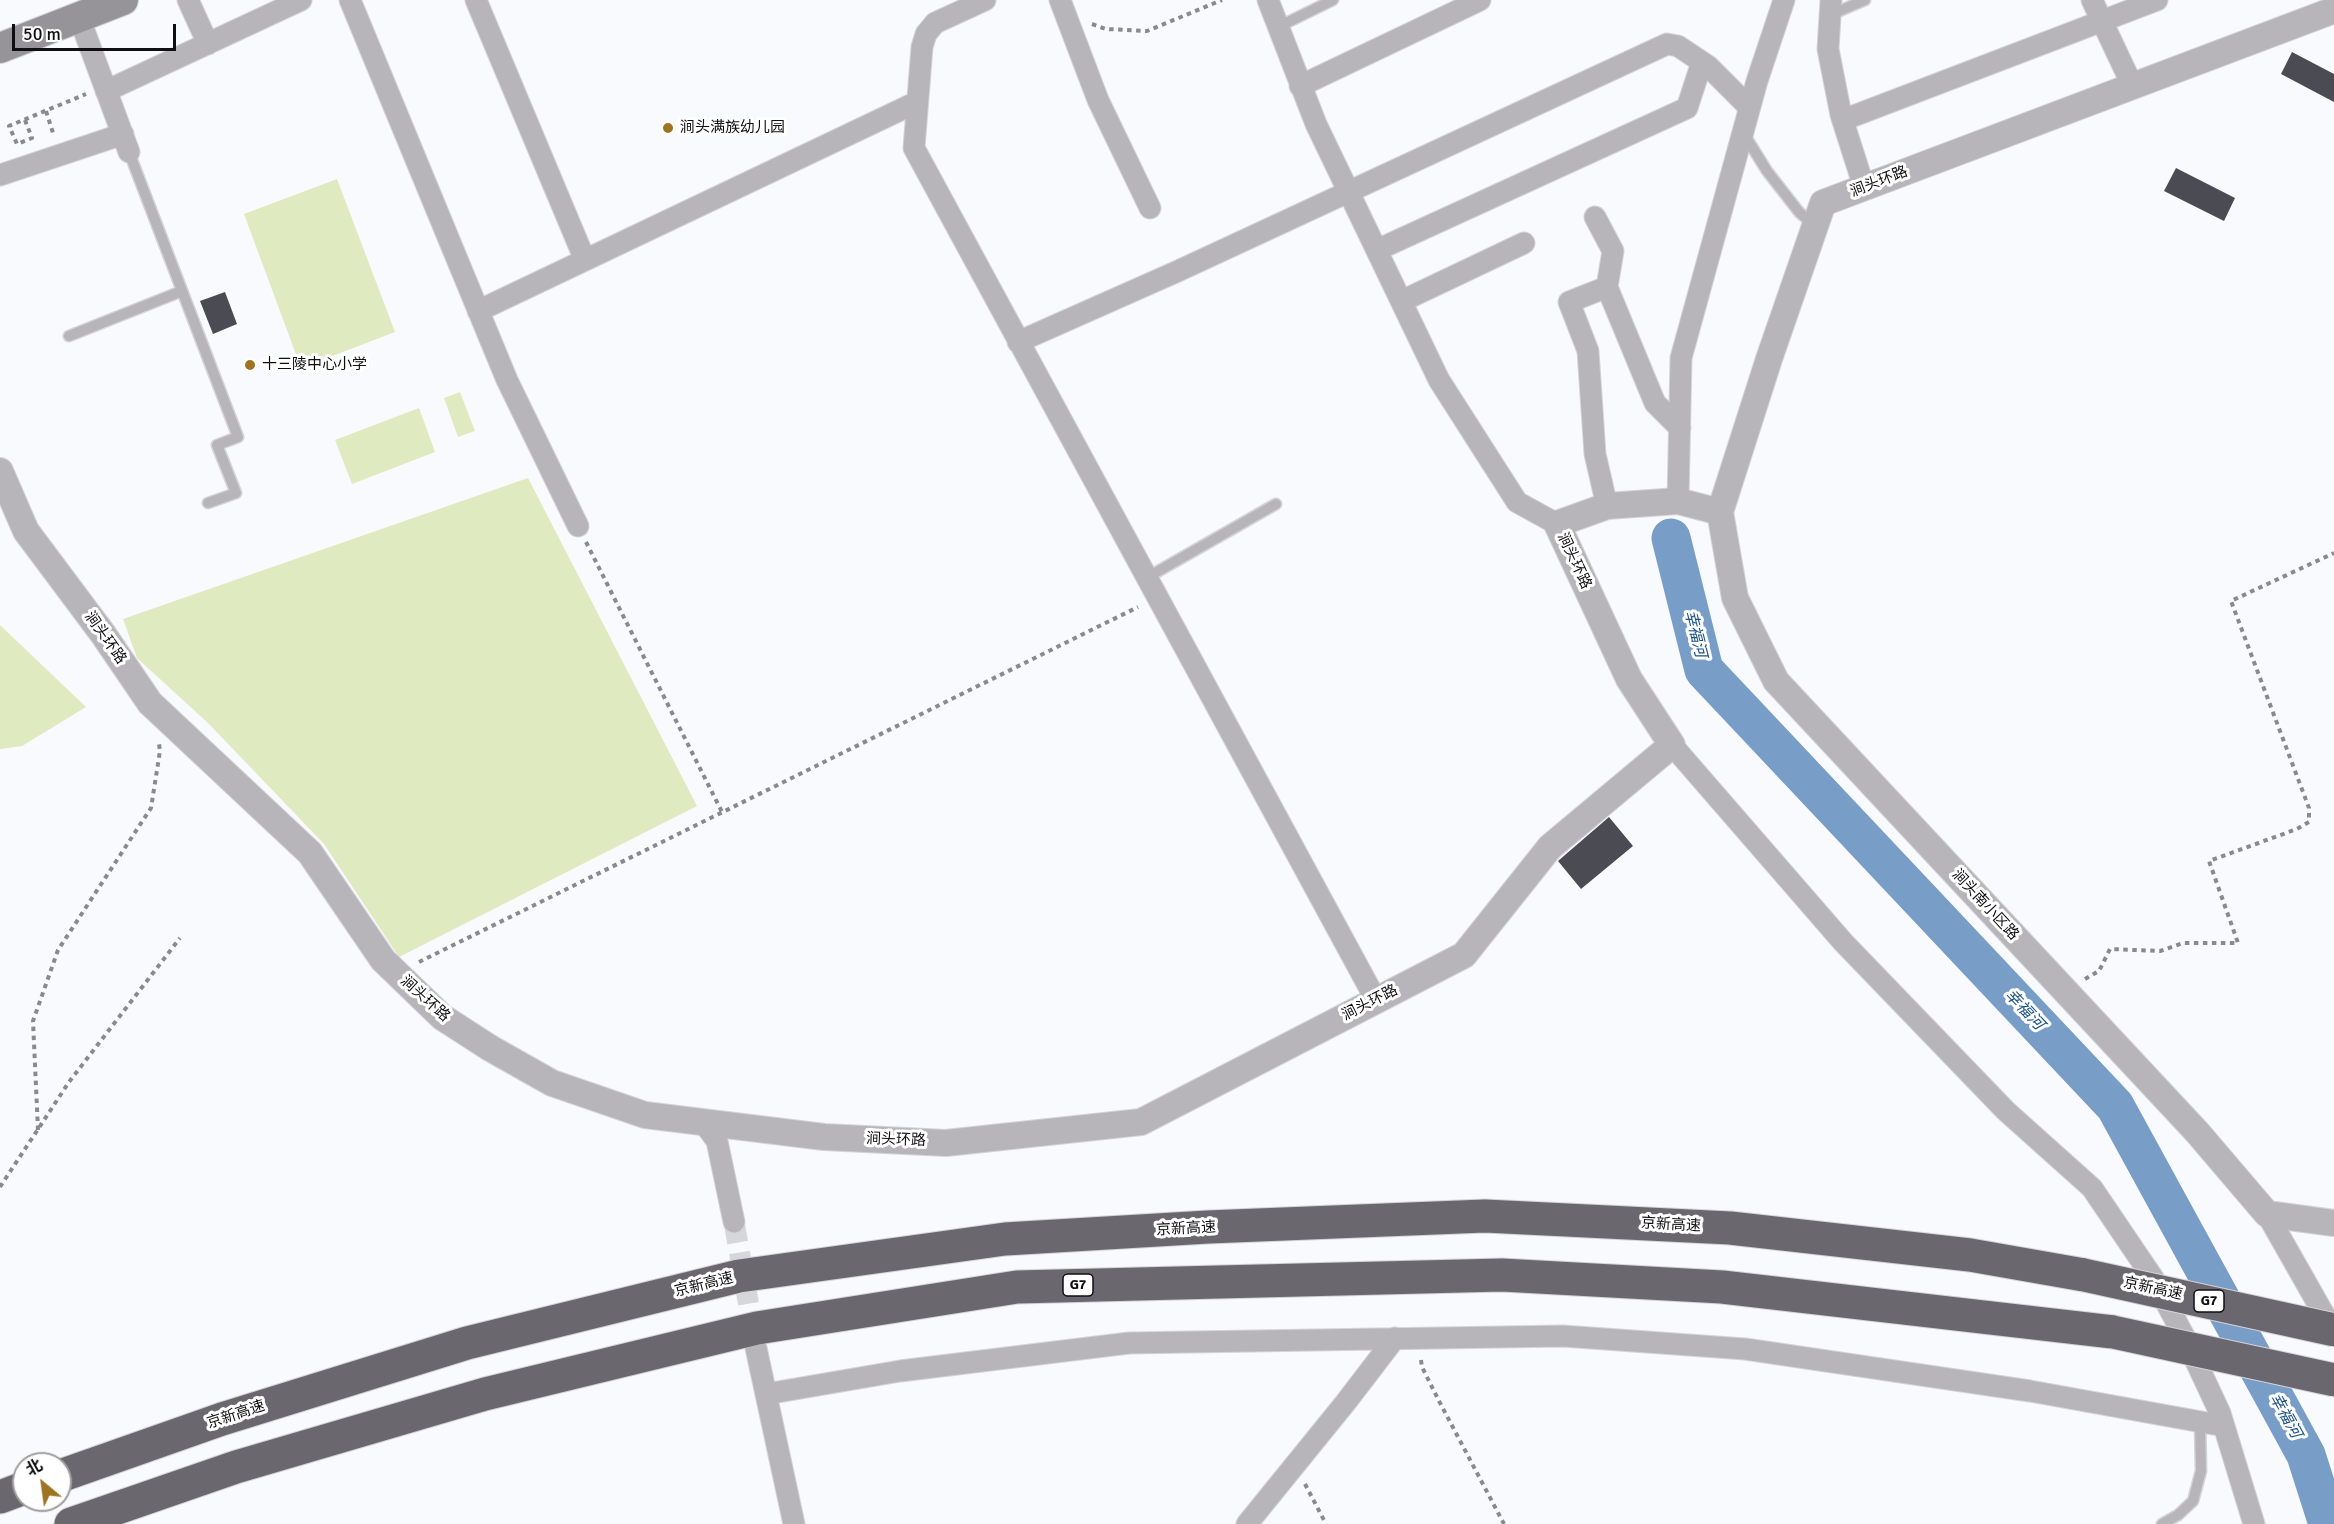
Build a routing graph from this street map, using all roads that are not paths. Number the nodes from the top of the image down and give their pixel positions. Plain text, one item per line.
1 (123, 0) edge
2 (188, 0) edge
3 (301, 0) edge
4 (350, 0) edge
5 (476, 0) edge
6 (985, 0) edge
7 (1268, 0) edge
8 (1333, 0) edge
9 (1480, 0) edge
10 (1784, 0) edge
11 (1865, 0) edge
12 (2092, 0) edge
13 (2157, 0) edge
14 (1063, 7) edge
15 (1830, 7) edge
16 (2334, 10) edge
17 (79, 17) junction
18 (2102, 22) junction
19 (1278, 27) junction
20 (208, 44) junction
21 (0, 48) edge
22 (1702, 62) junction
23 (1300, 86) junction
24 (2133, 87) junction
25 (106, 88) junction
26 (917, 102) junction
27 (1749, 107) junction
28 (1843, 120) junction
29 (1743, 131) junction
30 (126, 143) junction
31 (0, 175) edge
32 (1864, 187) junction
33 (1348, 191) junction
34 (1150, 208) dead end
35 (1595, 217) dead end
36 (1807, 219) junction
37 (1524, 243) dead end
38 (1377, 250) junction
39 (585, 260) junction
40 (1607, 287) junction
41 (182, 291) junction
42 (1402, 302) junction
43 (478, 311) junction
44 (69, 336) dead end
45 (1018, 342) junction
46 (1680, 428) junction
47 (0, 471) edge
48 (1678, 501) junction
49 (208, 503) dead end
50 (1276, 504) dead end
51 (1607, 506) junction
52 (1720, 512) junction
53 (1557, 524) junction
54 (578, 526) road end
55 (1148, 577) junction
56 (1672, 745) junction
57 (1376, 1000) junction
58 (703, 1122) junction
59 (2267, 1214) junction
60 (734, 1222) tunnel mouth
61 (2334, 1223) edge
62 (2334, 1331) edge
63 (1395, 1338) junction
64 (756, 1348) tunnel mouth
65 (2334, 1380) edge
66 (766, 1394) junction
67 (2200, 1422) junction
68 (2224, 1426) junction
69 (72, 1472) edge
70 (71, 1524) edge
71 (794, 1524) edge
72 (1247, 1524) edge
73 (2162, 1524) edge
74 (2253, 1524) edge

1 - 17 main road
2 - 20 street
3 - 20 street
4 - 43 street
5 - 39 street
6 - 26 street
7 - 19 street
8 - 19 lane
9 - 23 street
10 - 27 street
11 - 15 lane
12 - 18 street
13 - 18 street
14 - 34 street
15 - 28 street
16 - 24 street, 涧头环路
17 - 21 main road
17 - 25 street
18 - 24 street
18 - 28 street
19 - 23 street
20 - 25 street
22 - 27 street
22 - 33 street
22 - 38 street
23 - 33 street
24 - 32 street, 涧头环路
25 - 30 street
26 - 39 street
26 - 45 street
27 - 29 street
28 - 32 street
29 - 36 lane
29 - 46 street
30 - 31 street
30 - 41 lane
32 - 36 street, 涧头环路
33 - 38 street
33 - 45 street
35 - 40 street
36 - 52 street, 涧头环路
37 - 42 street
38 - 42 street
39 - 43 street
40 - 46 street
40 - 51 street
41 - 44 lane
41 - 49 lane
42 - 53 street
43 - 54 street
45 - 55 street
46 - 48 street
47 - 58 street, 涧头环路
48 - 51 street, 涧头环路
48 - 52 street, 涧头环路
50 - 55 lane
51 - 53 street, 涧头环路
52 - 59 street, 涧头南小区路
53 - 56 street, 涧头环路
55 - 57 street
56 - 57 street, 涧头环路
56 - 68 street
57 - 58 street, 涧头环路
58 - 60 street
59 - 61 street
59 - 62 street
62 - 69 highway, 京新高速 / G7, bridge
63 - 66 street
63 - 67 street
63 - 72 street
64 - 66 street
65 - 70 highway, G7, bridge
66 - 71 street
67 - 68 street
67 - 73 lane
68 - 74 street

